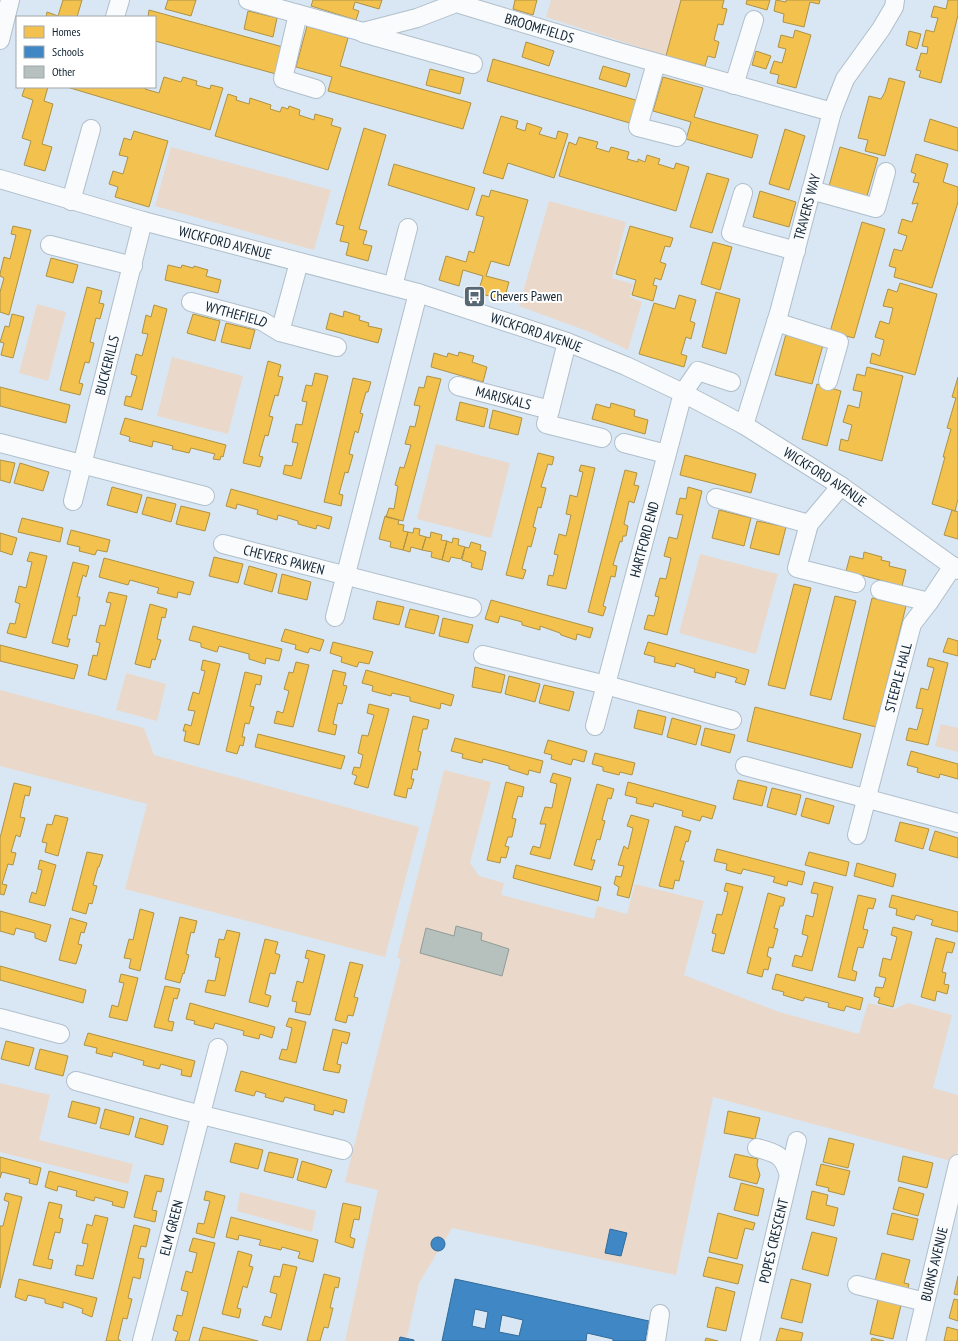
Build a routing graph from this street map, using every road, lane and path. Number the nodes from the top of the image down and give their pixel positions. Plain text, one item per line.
1 (10, 0) edge
2 (120, 0) edge
3 (248, 0) edge
4 (896, 0) edge
5 (456, 2) edge
6 (298, 14) junction
7 (116, 16) edge
8 (754, 20) dead end
9 (363, 32) junction
10 (0, 40) edge
11 (656, 63) junction
12 (473, 64) dead end
13 (734, 85) junction
14 (316, 89) dead end
15 (832, 112) junction
16 (91, 129) dead end
17 (677, 137) dead end
18 (886, 172) dead end
19 (0, 180) edge
20 (812, 190) junction
21 (743, 193) dead end
22 (71, 201) junction
23 (143, 221) junction
24 (408, 228) dead end
25 (50, 245) dead end
26 (796, 251) junction
27 (299, 262) junction
28 (133, 266) junction
29 (393, 286) junction
30 (418, 293) junction
31 (191, 302) dead end
32 (776, 322) junction
33 (280, 332) junction
34 (567, 342) junction
35 (337, 347) dead end
36 (828, 381) dead end
37 (731, 382) dead end
38 (458, 386) dead end
39 (682, 393) junction
40 (550, 410) junction
41 (744, 425) junction
42 (602, 438) dead end
43 (0, 443) edge
44 (624, 443) dead end
45 (666, 454) junction
46 (82, 464) junction
47 (841, 486) junction
48 (205, 496) dead end
49 (716, 498) dead end
50 (73, 501) dead end
51 (809, 524) junction
52 (223, 544) dead end
53 (955, 568) edge
54 (344, 575) junction
55 (856, 583) dead end
56 (880, 590) dead end
57 (929, 602) junction
58 (472, 608) dead end
59 (334, 617) dead end
60 (483, 655) dead end
61 (606, 685) junction
62 (732, 720) dead end
63 (595, 726) dead end
64 (745, 766) dead end
65 (867, 798) junction
66 (958, 823) edge
67 (857, 835) dead end
68 (0, 1018) edge
69 (60, 1034) dead end
70 (218, 1048) dead end
71 (76, 1081) dead end
72 (201, 1115) junction
73 (797, 1141) dead end
74 (757, 1148) dead end
75 (343, 1150) dead end
76 (958, 1164) edge
77 (789, 1176) junction
78 (857, 1285) dead end
79 (925, 1302) junction
80 (660, 1314) dead end
81 (142, 1341) edge
82 (656, 1341) edge
83 (750, 1341) edge
84 (916, 1341) edge

1 - 10 street
2 - 7 street
3 - 6 street
4 - 15 street, TRAVERS WAY
5 - 9 street, BROOMFIELDS
5 - 11 street, BROOMFIELDS
6 - 9 street
6 - 14 street
8 - 13 street
9 - 12 street
11 - 13 street, BROOMFIELDS
11 - 17 street
13 - 15 street, BROOMFIELDS
15 - 20 street, TRAVERS WAY
16 - 22 street
18 - 20 street
19 - 22 street, WICKFORD AVENUE
20 - 26 street, TRAVERS WAY
21 - 26 street
22 - 23 street, WICKFORD AVENUE
23 - 27 street, WICKFORD AVENUE
23 - 28 street, BUCKERILLS
24 - 29 street
25 - 28 street
26 - 32 street, TRAVERS WAY
27 - 29 street, WICKFORD AVENUE
27 - 33 street, WYTHEFIELD
28 - 46 street, BUCKERILLS
29 - 30 street, WICKFORD AVENUE
30 - 34 street, WICKFORD AVENUE
30 - 54 street, CHEVERS PAWEN
31 - 33 street, WYTHEFIELD
32 - 36 street
32 - 41 street, TRAVERS WAY
33 - 35 street, WYTHEFIELD
34 - 39 street, WICKFORD AVENUE
34 - 40 street, MARISKALS
37 - 39 street
38 - 40 street, MARISKALS
39 - 41 street, WICKFORD AVENUE
39 - 45 street, HARTFORD END
40 - 42 street, MARISKALS
41 - 47 street, WICKFORD AVENUE
43 - 46 street
44 - 45 street
45 - 61 street, HARTFORD END
46 - 48 street
46 - 50 street, BUCKERILLS
47 - 51 street
47 - 53 street, WICKFORD AVENUE
49 - 51 street
51 - 55 street
52 - 54 street, CHEVERS PAWEN
53 - 57 street, STEEPLE HALL
54 - 58 street, CHEVERS PAWEN
54 - 59 street
56 - 57 street
57 - 65 street, STEEPLE HALL
60 - 61 street
61 - 62 street
61 - 63 street, HARTFORD END
64 - 65 street
65 - 66 street
65 - 67 street, STEEPLE HALL
68 - 69 street
70 - 72 street, ELM GREEN
71 - 72 street
72 - 75 street
72 - 81 street, ELM GREEN
73 - 77 street, POPES CRESCENT
74 - 77 street
76 - 79 street, BURNS AVENUE
77 - 83 street, POPES CRESCENT
78 - 79 street
79 - 84 street, BURNS AVENUE
80 - 82 street

